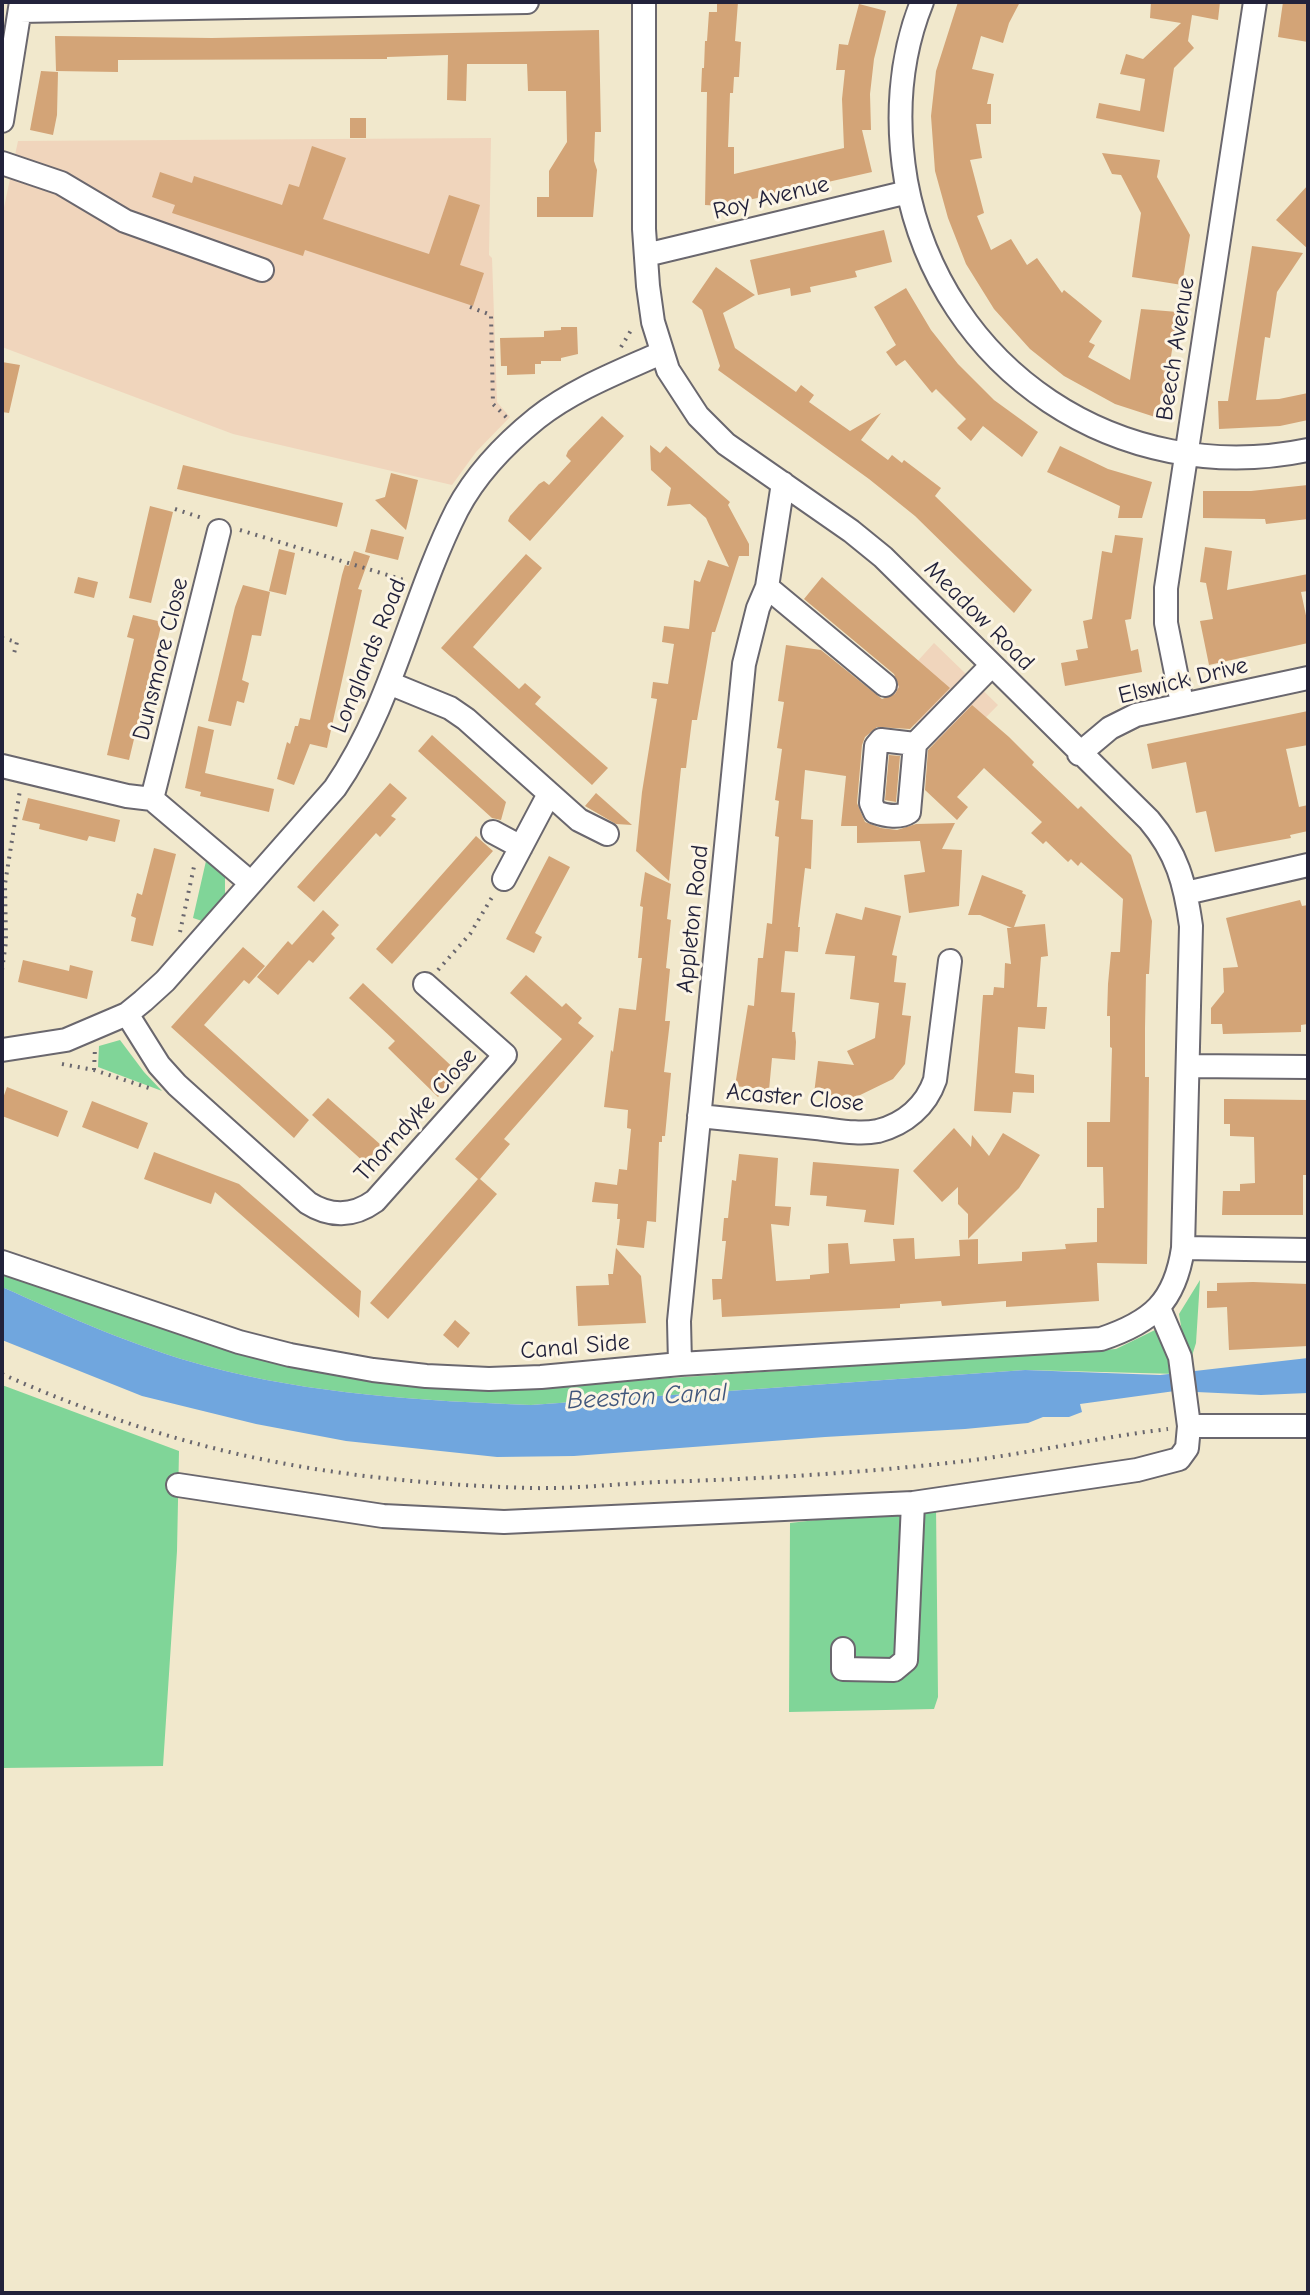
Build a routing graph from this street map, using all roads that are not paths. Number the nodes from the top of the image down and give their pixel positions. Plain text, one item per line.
1 (527, 2) edge
2 (644, 2) edge
3 (922, 2) edge
4 (1255, 2) edge
5 (20, 6) edge
6 (3, 112) edge
7 (2, 163) edge
8 (908, 192) junction
9 (646, 255) junction
10 (262, 270) dead end
11 (661, 353) junction
12 (1308, 450) edge
13 (1186, 456) junction
14 (783, 483) junction
15 (221, 527) road end
16 (767, 587) junction
17 (992, 665) junction
18 (1308, 678) edge
19 (389, 683) junction
20 (885, 685) dead end
21 (1182, 703) junction
22 (915, 744) dead end
23 (1079, 754) junction
24 (2, 766) edge
25 (549, 794) junction
26 (152, 799) junction
27 (493, 832) dead end
28 (607, 834) dead end
29 (521, 847) junction
30 (1308, 865) edge
31 (504, 879) road end
32 (251, 883) junction
33 (1186, 893) junction
34 (950, 961) dead end
35 (425, 984) road end
36 (127, 1014) junction
37 (2, 1050) edge
38 (1188, 1066) junction
39 (1308, 1067) edge
40 (699, 1116) junction
41 (1183, 1248) junction
42 (1308, 1250) edge
43 (2, 1262) edge
44 (1159, 1308) junction
45 (680, 1364) junction
46 (1188, 1418) junction
47 (1308, 1426) edge
48 (178, 1485) dead end
49 (913, 1503) junction
50 (843, 1649) dead end

1 - 5 street
2 - 9 street, Meadow Road
3 - 8 street
4 - 13 street, Beech Avenue
5 - 6 street
7 - 10 street
8 - 9 street, Roy Avenue
8 - 13 street
9 - 11 street, Meadow Road
11 - 14 street, Meadow Road
11 - 19 street, Longlands Road
12 - 13 street
13 - 21 street, Beech Avenue
14 - 16 street, Appleton Road
14 - 17 street, Meadow Road
15 - 26 street, Dunsmore Close
16 - 20 street
16 - 40 street, Appleton Road
17 - 22 street
17 - 23 street, Meadow Road
18 - 21 street, Elswick Drive
19 - 25 street
19 - 32 street, Longlands Road
21 - 23 street, Elswick Drive
23 - 33 street, Meadow Road
24 - 26 street
25 - 28 street
25 - 29 street
26 - 32 street
27 - 29 street
29 - 31 street
30 - 33 street
32 - 36 street, Longlands Road
33 - 38 street, Meadow Road
34 - 40 street, Acaster Close
35 - 36 street, Thorndyke Close
36 - 37 street, Longlands Road
38 - 39 street
38 - 41 street, Meadow Road
40 - 45 street, Appleton Road
41 - 42 street
41 - 44 street, Meadow Road
43 - 45 street, Canal Side
44 - 45 street, Canal Side
44 - 46 street
46 - 47 street
46 - 49 street
48 - 49 street
49 - 50 street

